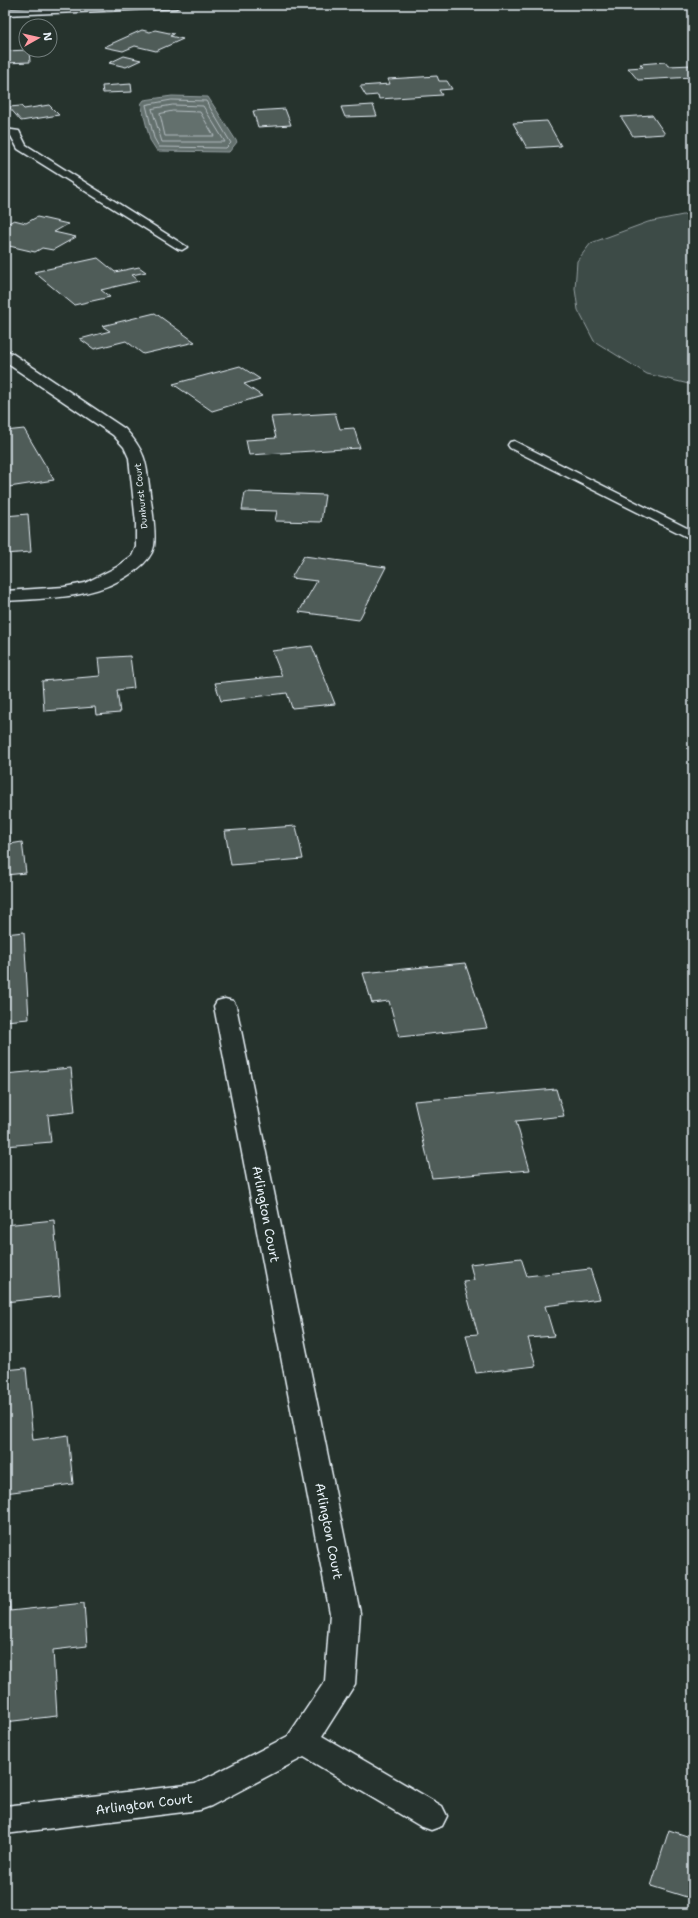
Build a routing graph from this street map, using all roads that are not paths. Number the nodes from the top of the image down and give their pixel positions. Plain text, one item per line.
1 (176, 5) edge
2 (5, 12) edge
3 (5, 132) edge
4 (182, 247) dead end
5 (5, 355) edge
6 (514, 445) dead end
7 (693, 536) edge
8 (5, 596) edge
9 (224, 1006) dead end
10 (302, 1740) junction
11 (432, 1816) dead end
12 (5, 1820) edge

1 - 2 street
3 - 4 lane
5 - 8 street, Dunhurst Court
6 - 7 lane
9 - 10 street, Arlington Court
10 - 11 street
10 - 12 street, Arlington Court

